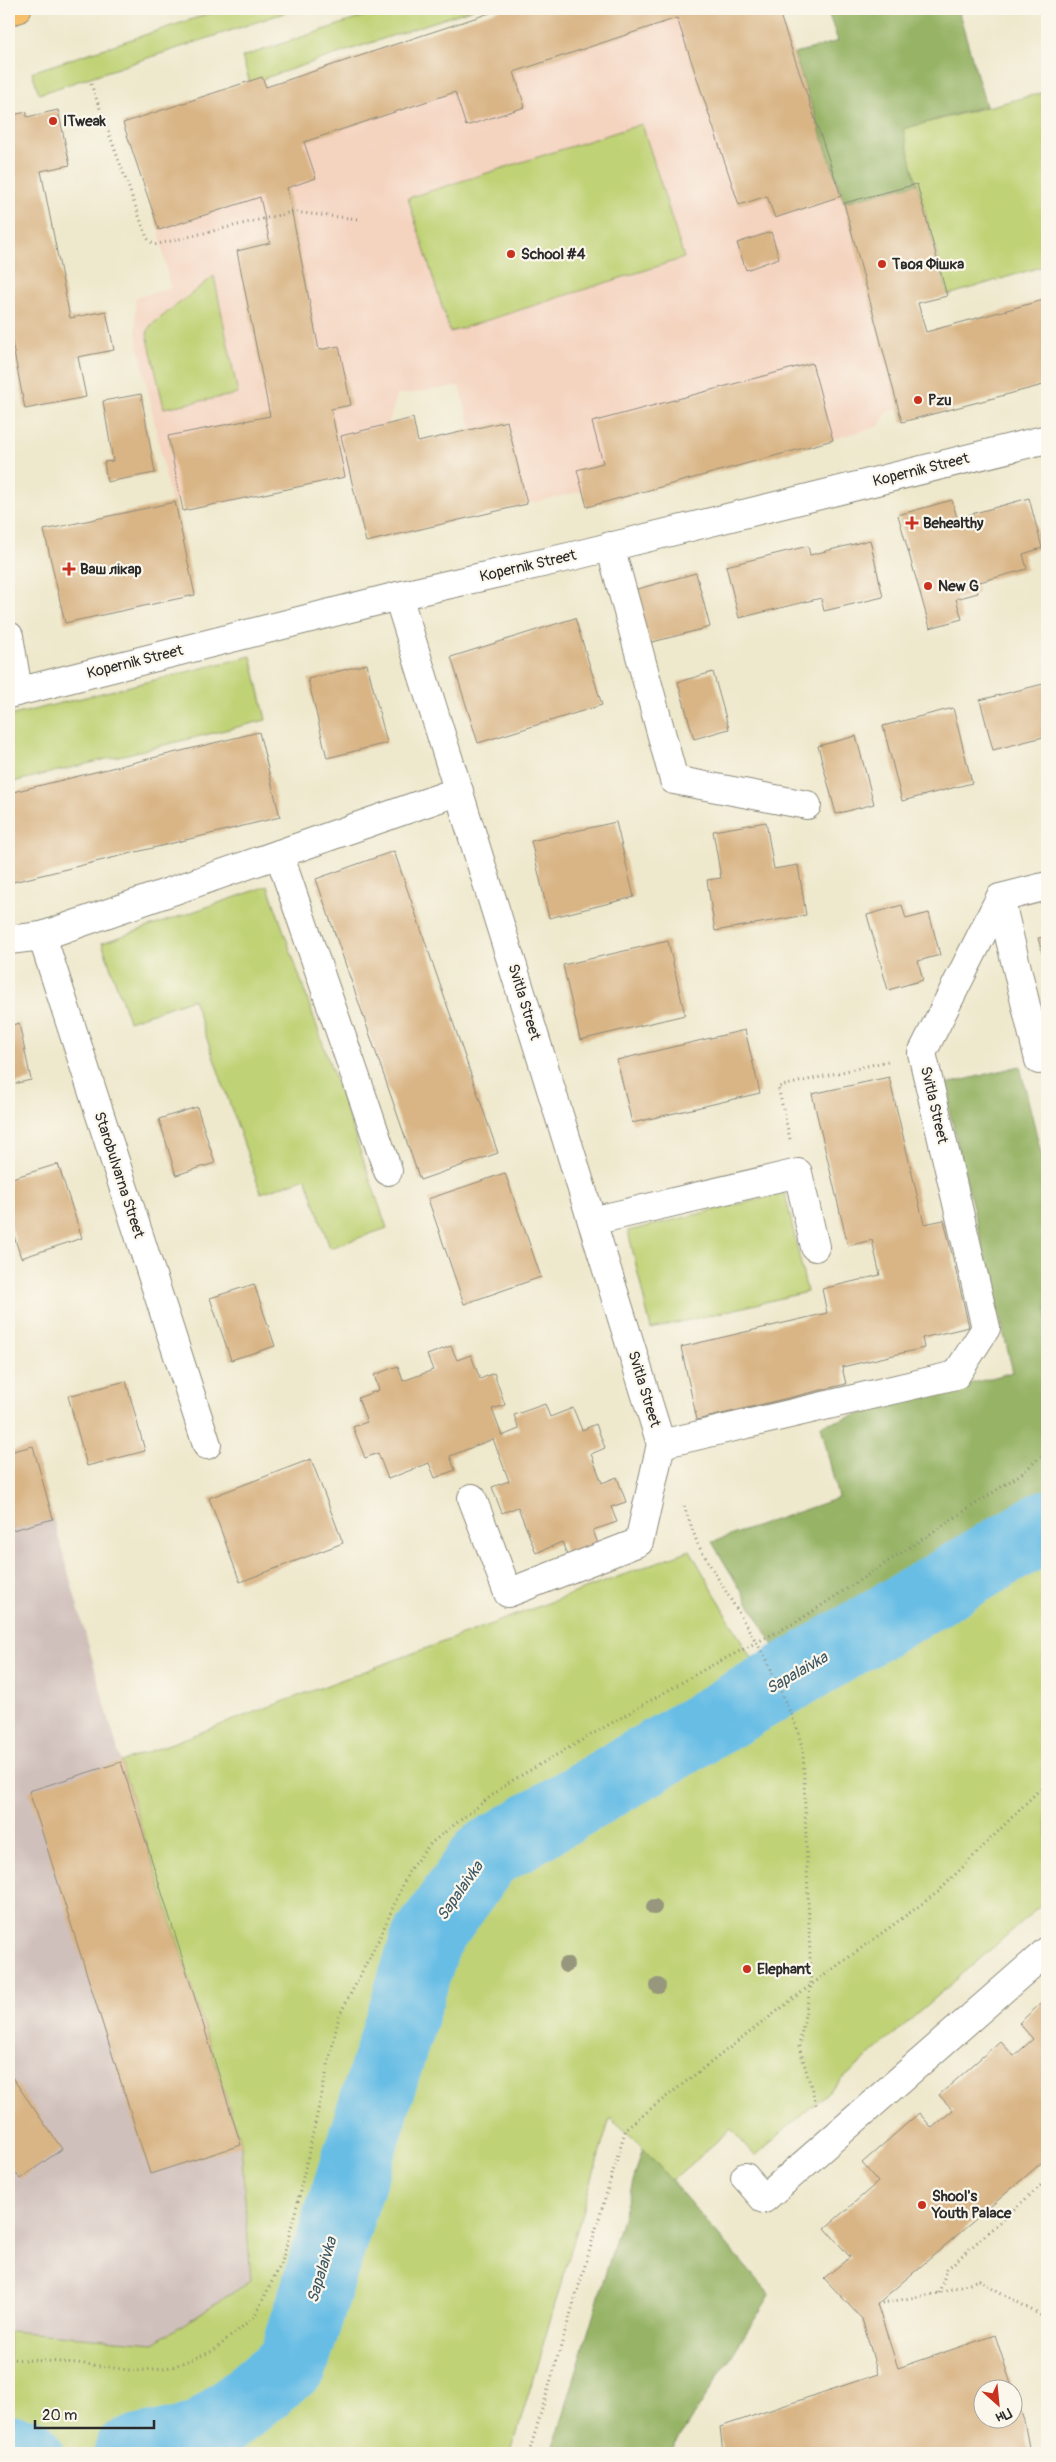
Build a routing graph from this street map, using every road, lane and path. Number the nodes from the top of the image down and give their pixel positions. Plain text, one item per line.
1 (17, 9) edge
2 (9, 11) edge
3 (91, 84) dead end
4 (358, 219) dead end
5 (1047, 439) edge
6 (610, 546) junction
7 (398, 596) junction
8 (9, 636) edge
9 (14, 692) edge
10 (459, 791) junction
11 (807, 805) dead end
12 (279, 854) junction
13 (1047, 886) edge
14 (1000, 898) junction
15 (42, 936) junction
16 (9, 940) edge
17 (1047, 1058) edge
18 (860, 1068) dead end
19 (388, 1171) dead end
20 (798, 1173) junction
21 (592, 1221) junction
22 (815, 1247) dead end
23 (662, 1444) junction
24 (207, 1445) dead end
25 (1047, 1451) edge
26 (472, 1498) dead end
27 (698, 1545) dead end
28 (757, 1642) junction
29 (1047, 1782) edge
30 (1047, 1951) edge
31 (812, 1984) junction
32 (828, 2143) junction
33 (745, 2177) dead end
34 (1047, 2180) edge
35 (939, 2293) junction
36 (877, 2304) dead end
37 (1047, 2319) edge
38 (9, 2359) edge
39 (529, 2453) edge

1 - 2 main road
3 - 4 path
5 - 6 street, Kopernik Street
6 - 7 street, Kopernik Street
6 - 11 street
7 - 9 street, Kopernik Street
7 - 10 street, Svitla Street
8 - 9 street
10 - 12 street
10 - 21 street, Svitla Street
12 - 15 street
12 - 19 street
13 - 14 street
14 - 17 street
14 - 23 street, Svitla Street
15 - 16 street
15 - 24 street, Starobulvarna Street
18 - 20 path
20 - 21 street
20 - 22 street
21 - 23 street, Svitla Street
23 - 26 street
25 - 28 path
27 - 28 path
28 - 31 path
28 - 38 path
29 - 31 path
30 - 32 street
31 - 32 path
31 - 39 path
32 - 33 street
34 - 35 path
35 - 36 path
35 - 37 path

